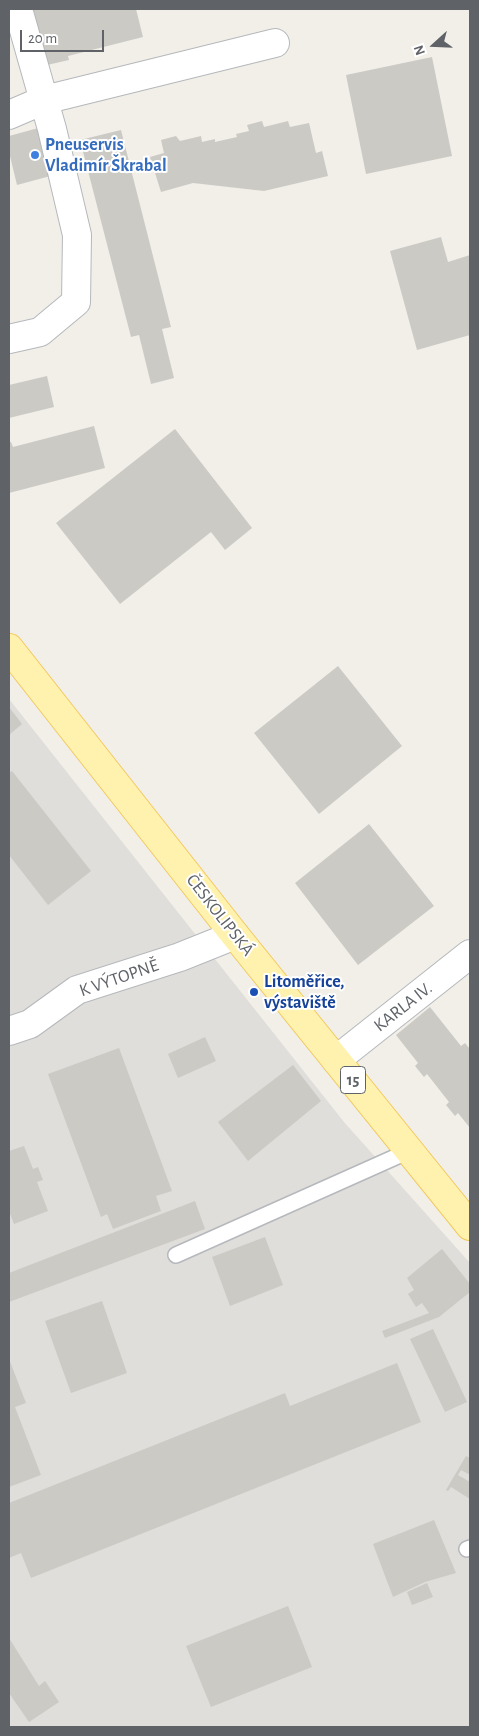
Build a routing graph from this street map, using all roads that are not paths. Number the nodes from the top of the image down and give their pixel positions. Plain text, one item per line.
1 (18, 9) edge
2 (275, 43) dead end
3 (44, 100) junction
4 (9, 115) edge
5 (9, 339) edge
6 (9, 648) edge
7 (235, 935) junction
8 (470, 954) edge
9 (9, 1030) edge
10 (336, 1060) junction
11 (409, 1151) junction
12 (470, 1226) edge
13 (176, 1255) dead end

1 - 3 street
2 - 3 street
3 - 4 street
3 - 5 street
6 - 7 main road, ČESKOLIPSKÁ / 15
7 - 9 street, K VÝTOPNĚ
7 - 10 main road, ČESKOLIPSKÁ / 15
8 - 10 street, KARLA IV.
10 - 11 main road, ČESKOLIPSKÁ / 15
11 - 12 main road, ČESKOLIPSKÁ / 15
11 - 13 lane

